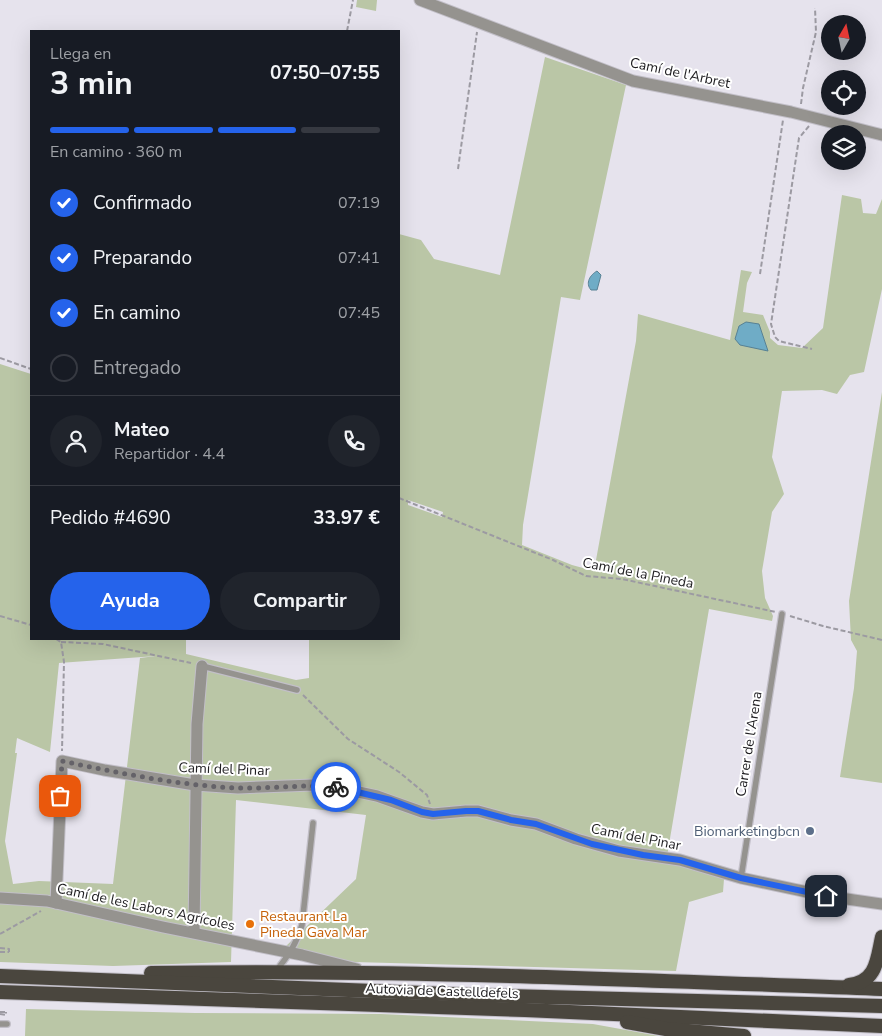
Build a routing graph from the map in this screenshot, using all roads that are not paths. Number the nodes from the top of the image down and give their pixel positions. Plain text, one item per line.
1 (420, 0) edge
2 (882, 136) edge
3 (782, 614) road end
4 (202, 666) joint
5 (297, 690) road end
6 (196, 785) junction
7 (313, 823) dead end
8 (741, 878) junction
9 (0, 898) edge
10 (56, 903) junction
11 (882, 904) edge
12 (194, 932) junction
13 (882, 937) edge
14 (291, 952) junction
15 (276, 972) junction
16 (371, 973) junction
17 (0, 976) edge
18 (38, 978) junction
19 (827, 987) junction
20 (882, 989) edge
21 (0, 992) edge
22 (882, 1006) edge
23 (570, 1012) junction
24 (882, 1026) edge
25 (744, 1036) edge

1 - 2 street, Camí de l'Arbret
3 - 8 lane, Carrer de l'Arena
4 - 5 lane
4 - 6 street
6 - 8 street, Camí del Pinar
6 - 10 street, Camí del Pinar
6 - 12 street
7 - 14 lane
8 - 11 street, Camí del Pinar
9 - 10 street, Camí de les Labors Agrícoles
10 - 12 street, Camí de les Labors Agrícoles
12 - 14 street, Camí de les Labors Agrícoles
13 - 19 highway
14 - 15 lane
14 - 16 street, Camí de les Labors Agrícoles
15 - 16 highway
15 - 18 highway
16 - 19 highway
17 - 18 highway, Autovia de Castelldefels
18 - 22 highway, Autovia de Castelldefels
19 - 20 highway
21 - 23 highway, Autovia de Castelldefels
23 - 24 highway, Autovia de Castelldefels
23 - 25 highway

